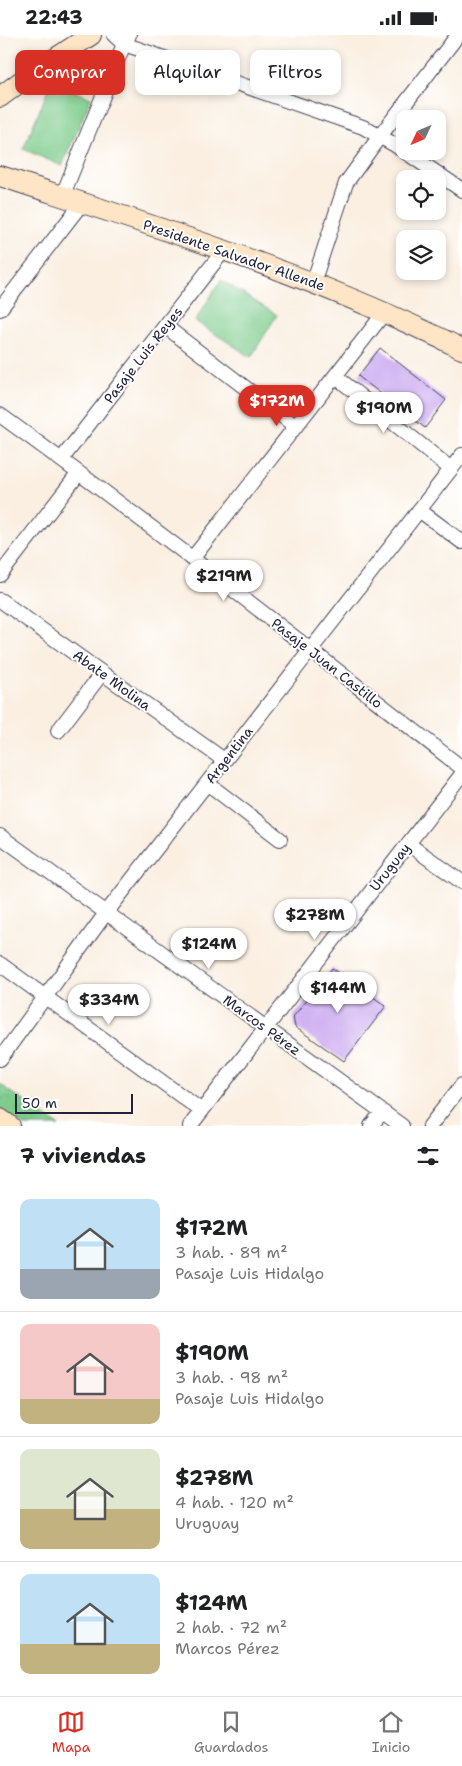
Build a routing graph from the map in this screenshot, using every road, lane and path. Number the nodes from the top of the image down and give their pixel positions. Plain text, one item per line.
1 (91, 35) edge
2 (458, 35) edge
3 (122, 38) edge
4 (0, 97) edge
5 (380, 136) junction
6 (0, 177) edge
7 (462, 190) edge
8 (62, 197) junction
9 (82, 203) junction
10 (224, 250) junction
11 (314, 283) junction
12 (0, 309) edge
13 (385, 312) junction
14 (165, 327) junction
15 (462, 349) edge
16 (335, 376) junction
17 (0, 415) edge
18 (296, 427) junction
19 (462, 455) edge
20 (62, 460) junction
21 (451, 469) junction
22 (79, 473) junction
23 (420, 510) junction
24 (462, 542) edge
25 (192, 559) junction
26 (0, 575) edge
27 (0, 600) edge
28 (311, 650) junction
29 (102, 673) junction
30 (58, 731) dead end
31 (224, 760) junction
32 (462, 768) edge
33 (462, 774) edge
34 (207, 783) junction
35 (0, 836) edge
36 (280, 839) dead end
37 (408, 844) junction
38 (462, 882) edge
39 (106, 913) junction
40 (0, 964) edge
41 (45, 997) junction
42 (266, 1028) junction
43 (0, 1059) edge
44 (462, 1085) edge
45 (202, 1111) junction
46 (382, 1112) junction
47 (0, 1119) edge
48 (10, 1126) edge
49 (190, 1126) edge
50 (371, 1126) edge
51 (402, 1126) edge
52 (430, 1126) edge

1 - 4 main road
2 - 5 street
3 - 5 street
3 - 8 street
5 - 7 street
5 - 11 street
6 - 8 main road, Presidente Salvador Allende
8 - 9 main road, Presidente Salvador Allende
9 - 10 main road, Presidente Salvador Allende
9 - 12 street
10 - 11 main road, Presidente Salvador Allende
10 - 14 street, Pasaje Luis Reyes
11 - 13 main road, Presidente Salvador Allende
13 - 15 main road, Presidente Salvador Allende
13 - 16 street
14 - 18 street
14 - 20 street, Pasaje Luis Reyes
16 - 18 street
16 - 21 street
17 - 20 street, Pasaje Juan Castillo
18 - 25 street
19 - 21 street, Argentina
20 - 22 street, Pasaje Juan Castillo
21 - 23 street, Argentina
22 - 25 street, Pasaje Juan Castillo
22 - 26 street
23 - 24 street
23 - 28 street, Argentina
25 - 28 street, Pasaje Juan Castillo
27 - 29 street, Abate Molina
28 - 31 street, Argentina
28 - 32 street, Pasaje Juan Castillo
29 - 30 street
29 - 31 street, Abate Molina
31 - 34 street, Argentina
33 - 37 street, Uruguay
34 - 36 street
34 - 39 street, Argentina
35 - 39 street, Marcos Pérez
37 - 38 street
37 - 42 street, Uruguay
39 - 41 street, Argentina
39 - 42 street, Marcos Pérez
40 - 41 street
41 - 43 street, Argentina
41 - 45 street
42 - 45 street, Uruguay
42 - 46 street, Marcos Pérez
44 - 52 street
45 - 49 street, Uruguay
46 - 50 street
46 - 51 street, Marcos Pérez
47 - 48 main road

